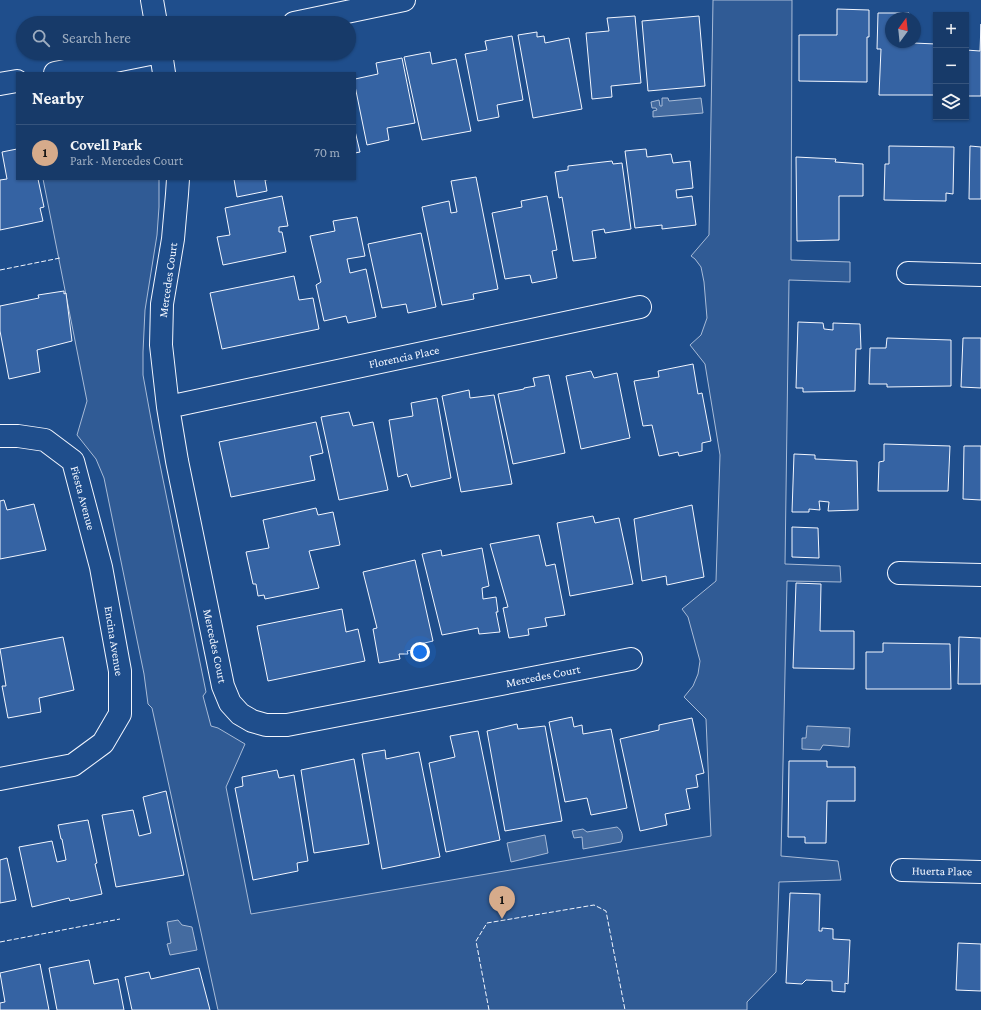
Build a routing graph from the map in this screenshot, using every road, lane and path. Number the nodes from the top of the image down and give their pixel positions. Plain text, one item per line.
1 (152, 0) edge
2 (404, 0) edge
3 (155, 16) edge
4 (327, 16) edge
5 (120, 60) edge
6 (162, 60) edge
7 (60, 72) edge
8 (164, 72) edge
9 (16, 81) edge
10 (0, 84) edge
11 (178, 180) edge
12 (908, 273) dead end
13 (981, 275) edge
14 (640, 307) dead end
15 (168, 406) junction
16 (0, 436) edge
17 (102, 567) joint
18 (899, 573) dead end
19 (981, 575) edge
20 (631, 659) dead end
21 (0, 779) edge
22 (902, 870) dead end
23 (981, 872) edge

1 - 3 street
2 - 4 street
5 - 7 street
6 - 8 street
9 - 10 street
11 - 15 street, Mercedes Court
12 - 13 street
14 - 15 street, Florencia Place
15 - 20 street, Mercedes Court
16 - 17 street, Fiesta Avenue
17 - 21 street, Encina Avenue
18 - 19 street
22 - 23 street, Huerta Place

